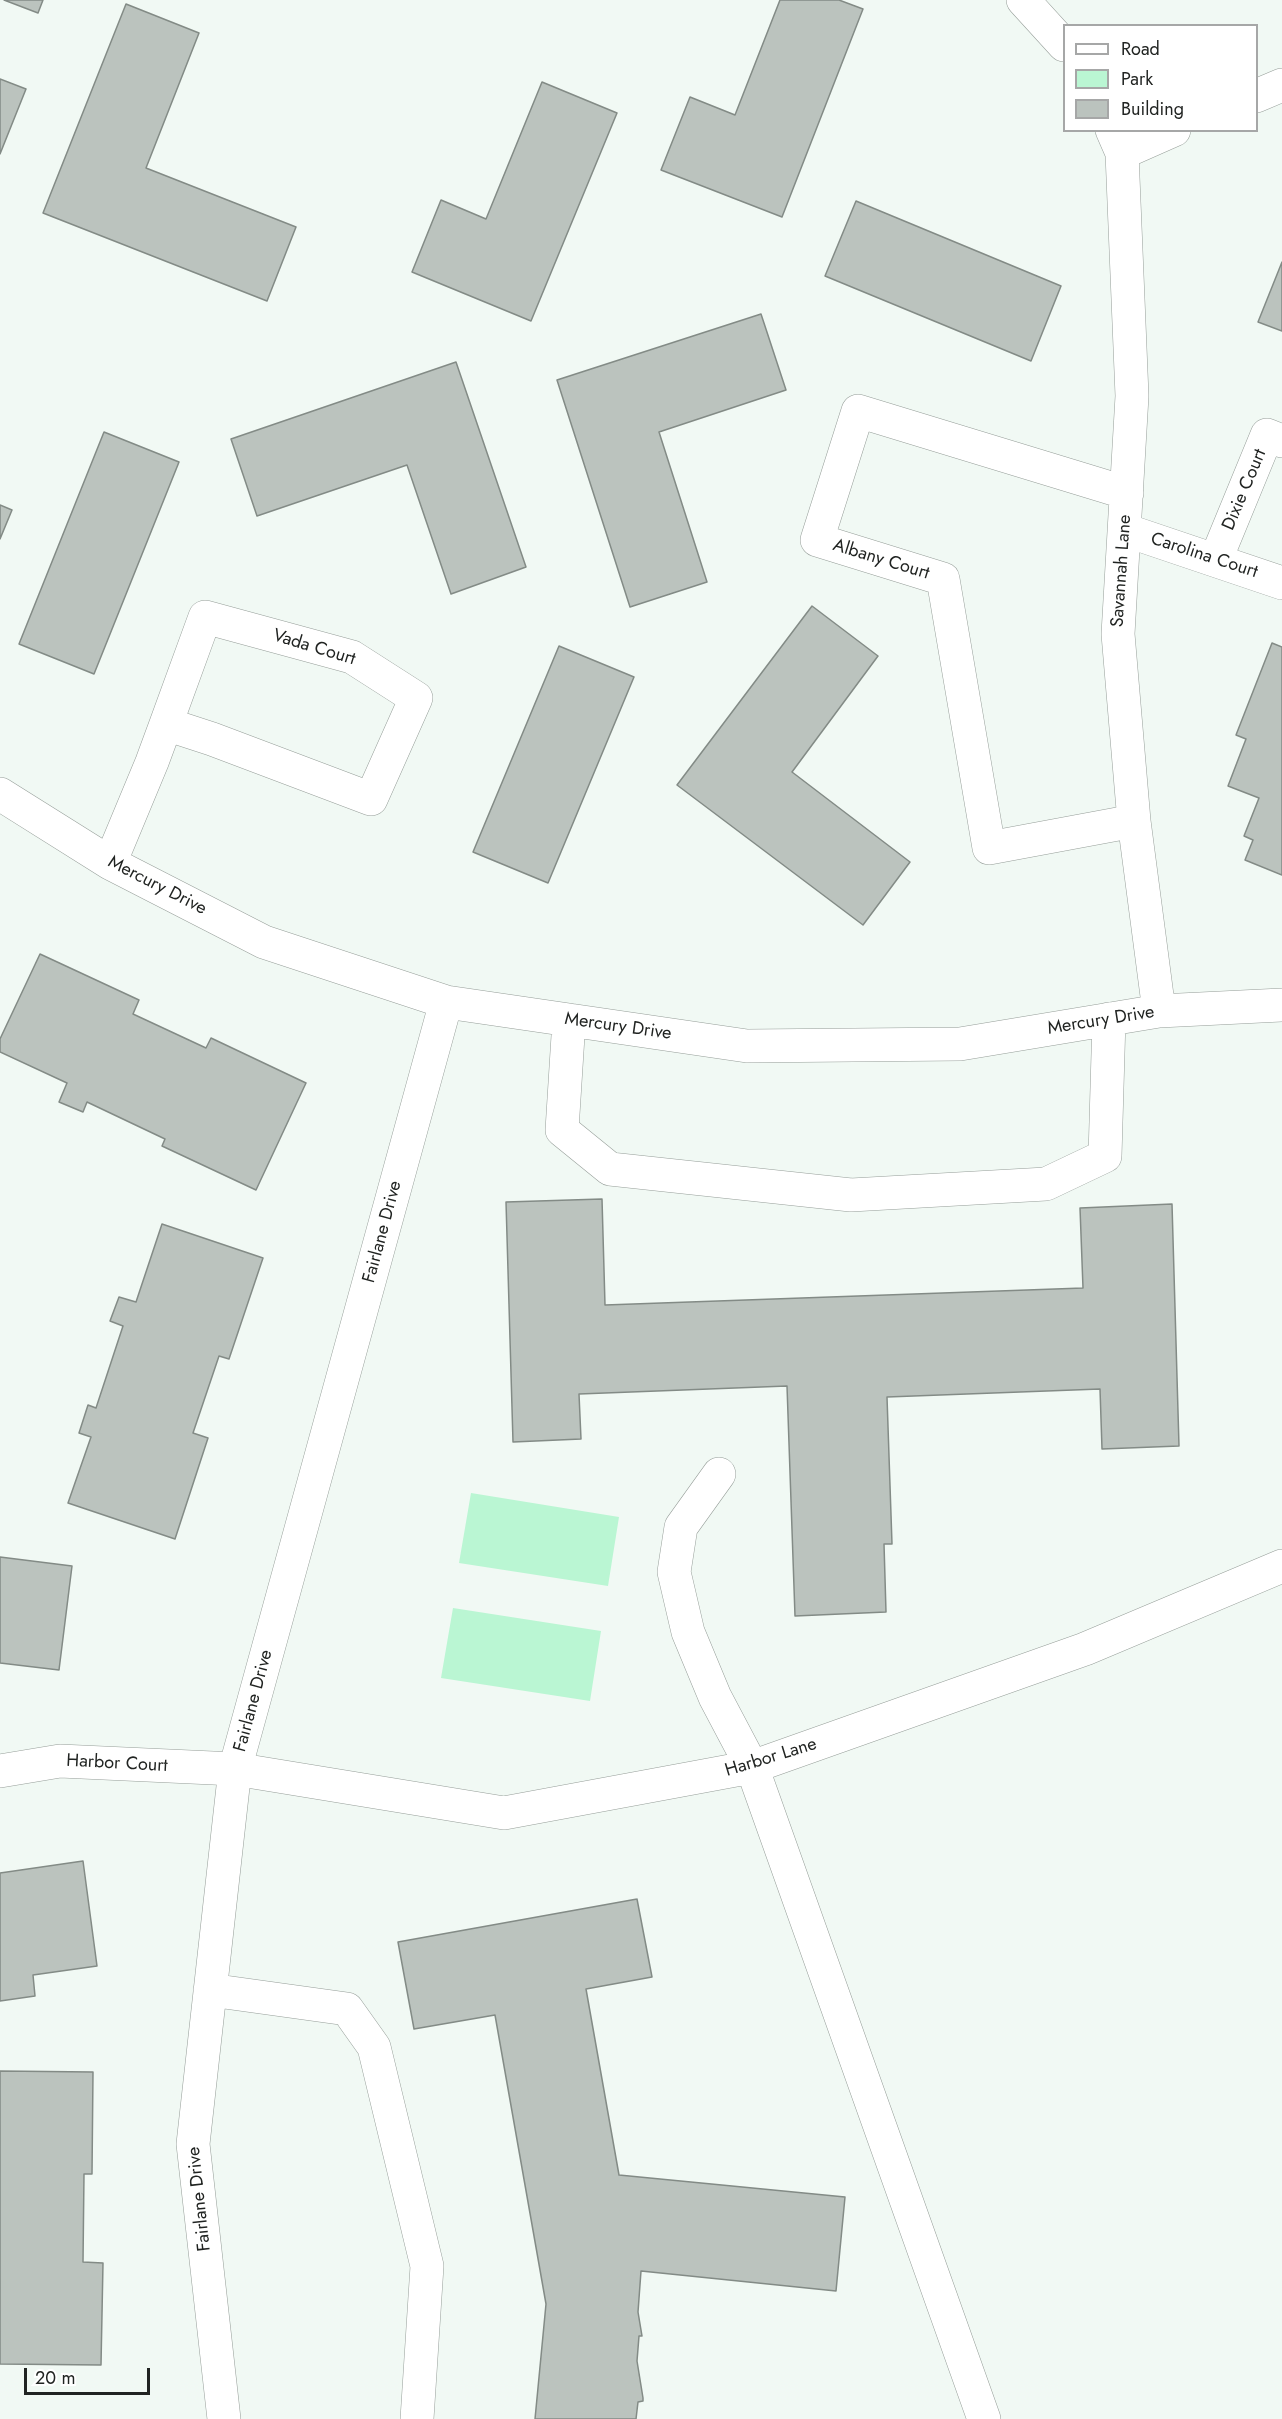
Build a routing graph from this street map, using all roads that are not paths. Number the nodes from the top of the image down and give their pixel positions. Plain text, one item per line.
1 (1023, 0) edge
2 (1063, 43) edge
3 (1282, 85) edge
4 (1258, 96) edge
5 (1164, 132) edge
6 (1117, 142) edge
7 (1282, 441) edge
8 (1127, 493) junction
9 (1125, 530) junction
10 (1216, 559) junction
11 (1282, 583) edge
12 (166, 724) junction
13 (0, 794) edge
14 (1134, 821) junction
15 (110, 863) junction
16 (446, 1002) junction
17 (1282, 1005) edge
18 (1160, 1011) junction
19 (569, 1020) junction
20 (1109, 1020) junction
21 (719, 1474) dead end
22 (1282, 1566) edge
23 (752, 1767) junction
24 (235, 1769) junction
25 (0, 1771) edge
26 (210, 1990) junction
27 (224, 2419) edge
28 (417, 2419) edge
29 (984, 2419) edge

1 - 2 street
3 - 4 street
5 - 6 street
6 - 8 street, Savannah Lane
7 - 10 street, Dixie Court
8 - 9 street, Savannah Lane
8 - 14 street, Albany Court
9 - 10 street, Carolina Court
9 - 14 street, Savannah Lane
10 - 11 street, Carolina Court
12 - 12 street, Vada Court
12 - 15 street, Vada Court
13 - 15 street, Mercury Drive
14 - 18 street, Savannah Lane
15 - 16 street, Mercury Drive
16 - 19 street, Mercury Drive
16 - 24 street, Fairlane Drive
17 - 18 street, Mercury Drive
18 - 20 street, Mercury Drive
19 - 20 street, Mercury Drive
19 - 20 street
21 - 23 street
22 - 23 street, Harbor Lane
23 - 24 street, Harbor Lane
23 - 29 street
24 - 25 street, Harbor Court
24 - 26 street, Fairlane Drive
26 - 27 street, Fairlane Drive
26 - 28 street

